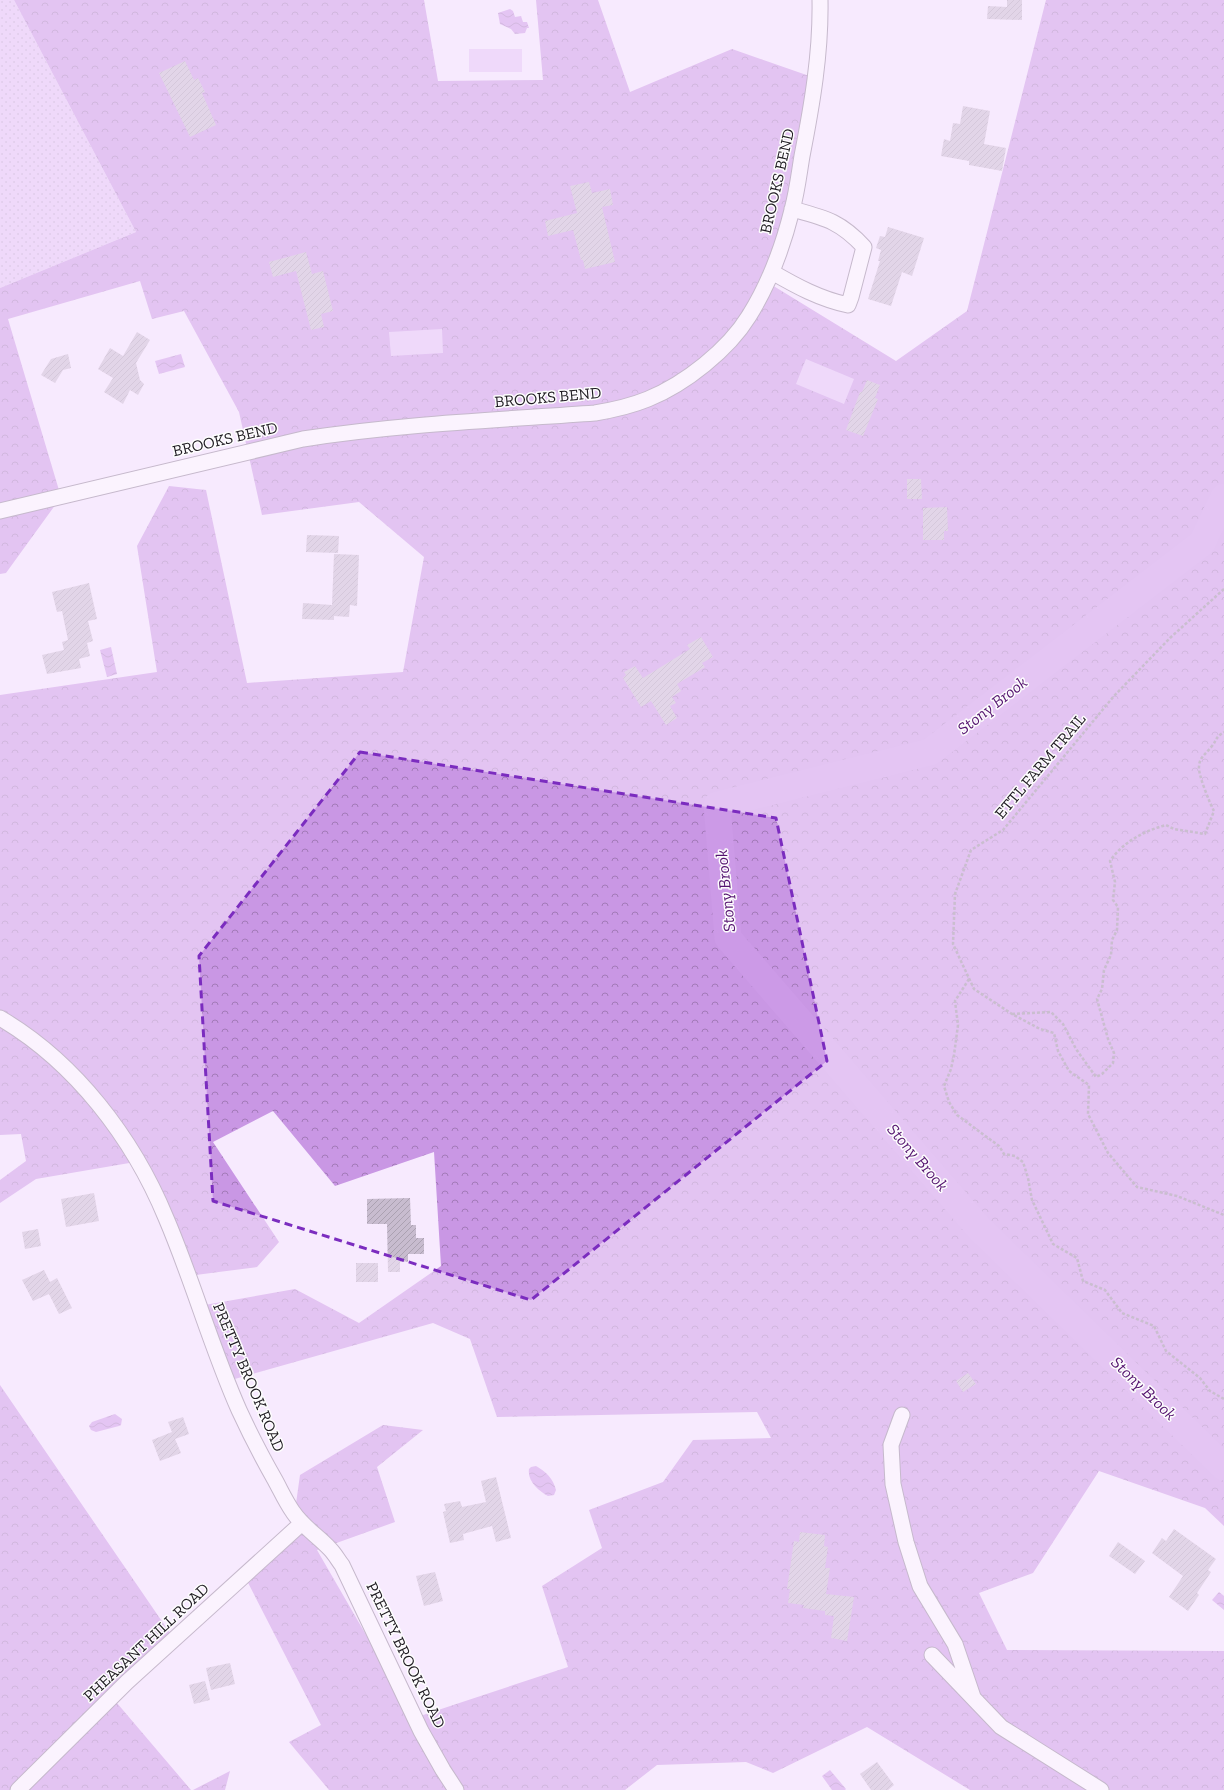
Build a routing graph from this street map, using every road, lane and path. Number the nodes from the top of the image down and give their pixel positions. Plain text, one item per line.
1 (820, 0) edge
2 (792, 210) junction
3 (772, 272) junction
4 (0, 512) edge
5 (1224, 589) edge
6 (1224, 732) edge
7 (969, 978) junction
8 (1012, 1014) junction
9 (0, 1018) edge
10 (1224, 1215) edge
11 (1224, 1399) edge
12 (902, 1415) dead end
13 (302, 1524) junction
14 (932, 1655) dead end
15 (973, 1697) junction
16 (18, 1790) edge
17 (456, 1790) edge
18 (1100, 1790) edge

1 - 2 street, BROOKS BEND
2 - 3 street, BROOKS BEND
2 - 3 street
3 - 4 street, BROOKS BEND
5 - 7 path, ETTL FARM TRAIL
6 - 8 path
7 - 8 path, ETTL FARM TRAIL
7 - 11 path
8 - 10 path, ETTL FARM TRAIL
9 - 13 street, PRETTY BROOK ROAD
12 - 15 street
13 - 16 street, PHEASANT HILL ROAD
13 - 17 street, PRETTY BROOK ROAD
14 - 15 street
15 - 18 street

